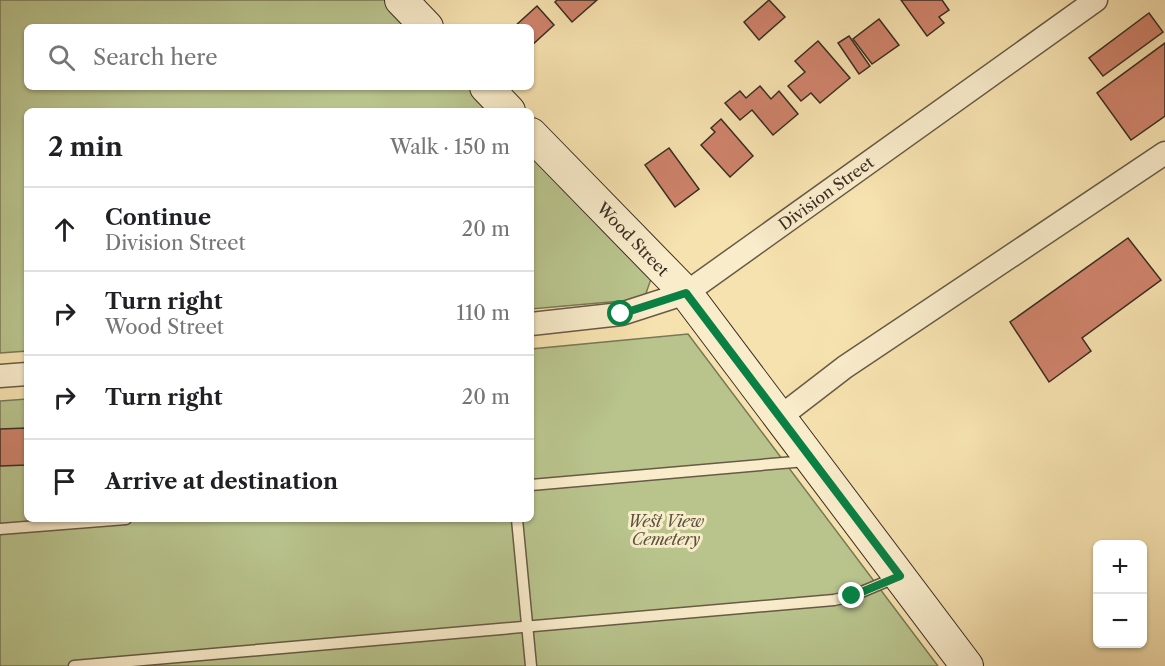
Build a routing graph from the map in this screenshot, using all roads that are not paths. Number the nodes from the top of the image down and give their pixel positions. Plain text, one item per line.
1 (1089, 2) edge
2 (489, 90) edge
3 (506, 108) edge
4 (534, 137) edge
5 (1165, 153) edge
6 (686, 293) junction
7 (534, 324) edge
8 (24, 374) edge
9 (0, 376) edge
10 (780, 417) junction
11 (812, 460) junction
12 (534, 485) edge
13 (92, 522) edge
14 (517, 522) edge
15 (0, 530) edge
16 (900, 576) junction
17 (528, 628) junction
18 (74, 666) edge
19 (531, 666) edge
20 (967, 666) edge

1 - 6 street, Division Street
2 - 3 street
4 - 6 street, Wood Street
5 - 10 street
6 - 7 street, Division Street
6 - 10 street, Wood Street
8 - 9 street
10 - 11 street, Wood Street
11 - 12 lane
11 - 16 street, Wood Street
13 - 15 lane
14 - 17 lane
16 - 17 lane
16 - 20 street, Wood Street
17 - 18 lane
17 - 19 lane

